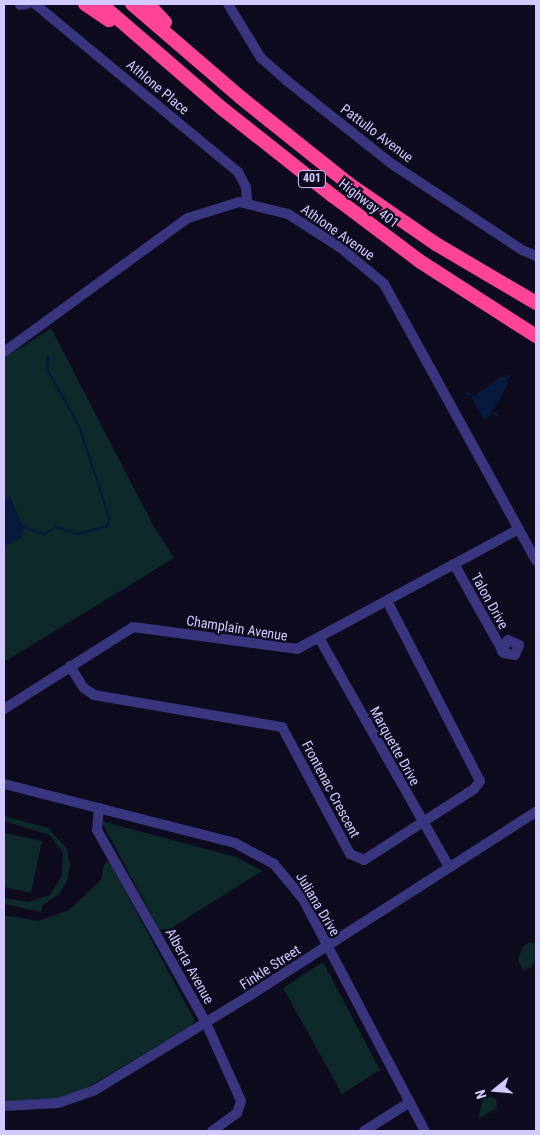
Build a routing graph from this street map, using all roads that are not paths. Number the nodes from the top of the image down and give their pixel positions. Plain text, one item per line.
1 (35, 4) edge
2 (85, 4) edge
3 (101, 4) edge
4 (132, 4) edge
5 (148, 4) edge
6 (228, 4) edge
7 (157, 54) junction
8 (240, 97) junction
9 (247, 202) junction
10 (536, 256) edge
11 (536, 303) edge
12 (536, 336) edge
13 (4, 352) edge
14 (519, 529) junction
15 (536, 560) edge
16 (454, 564) junction
17 (387, 601) junction
18 (320, 638) junction
19 (502, 651) dead end
20 (70, 666) junction
21 (4, 709) edge
22 (4, 784) edge
23 (99, 808) junction
24 (536, 812) edge
25 (421, 823) junction
26 (448, 867) junction
27 (328, 945) junction
28 (206, 1023) junction
29 (410, 1102) junction
30 (4, 1106) edge
31 (212, 1131) edge
32 (364, 1131) edge
33 (425, 1131) edge

1 - 9 street, Athlone Place
2 - 7 highway
3 - 7 highway, Highway 401 / 401
4 - 8 highway, Highway 401 / 401
5 - 8 highway
6 - 10 street, Pattullo Avenue
7 - 12 highway, Highway 401 / 401
8 - 11 highway, Highway 401 / 401
9 - 13 street, Athlone Avenue
9 - 14 street, Athlone Avenue
14 - 15 street, Athlone Avenue
14 - 16 street, Champlain Avenue
16 - 17 street, Champlain Avenue
16 - 19 street, Talon Drive
17 - 18 street, Champlain Avenue
17 - 25 street, Frontenac Crescent
18 - 20 street, Champlain Avenue
18 - 25 street, Marquette Drive
20 - 21 street, Champlain Avenue
20 - 25 street, Frontenac Crescent
22 - 23 street, Juliana Drive
23 - 27 street, Juliana Drive
23 - 28 street, Alberta Avenue
24 - 26 street, Finkle Street
25 - 26 street, Marquette Drive
26 - 27 street, Finkle Street
27 - 28 street, Finkle Street
27 - 29 street, Juliana Drive
28 - 30 street, Finkle Street
28 - 31 street, Alberta Avenue
29 - 32 street
29 - 33 street, Juliana Drive

